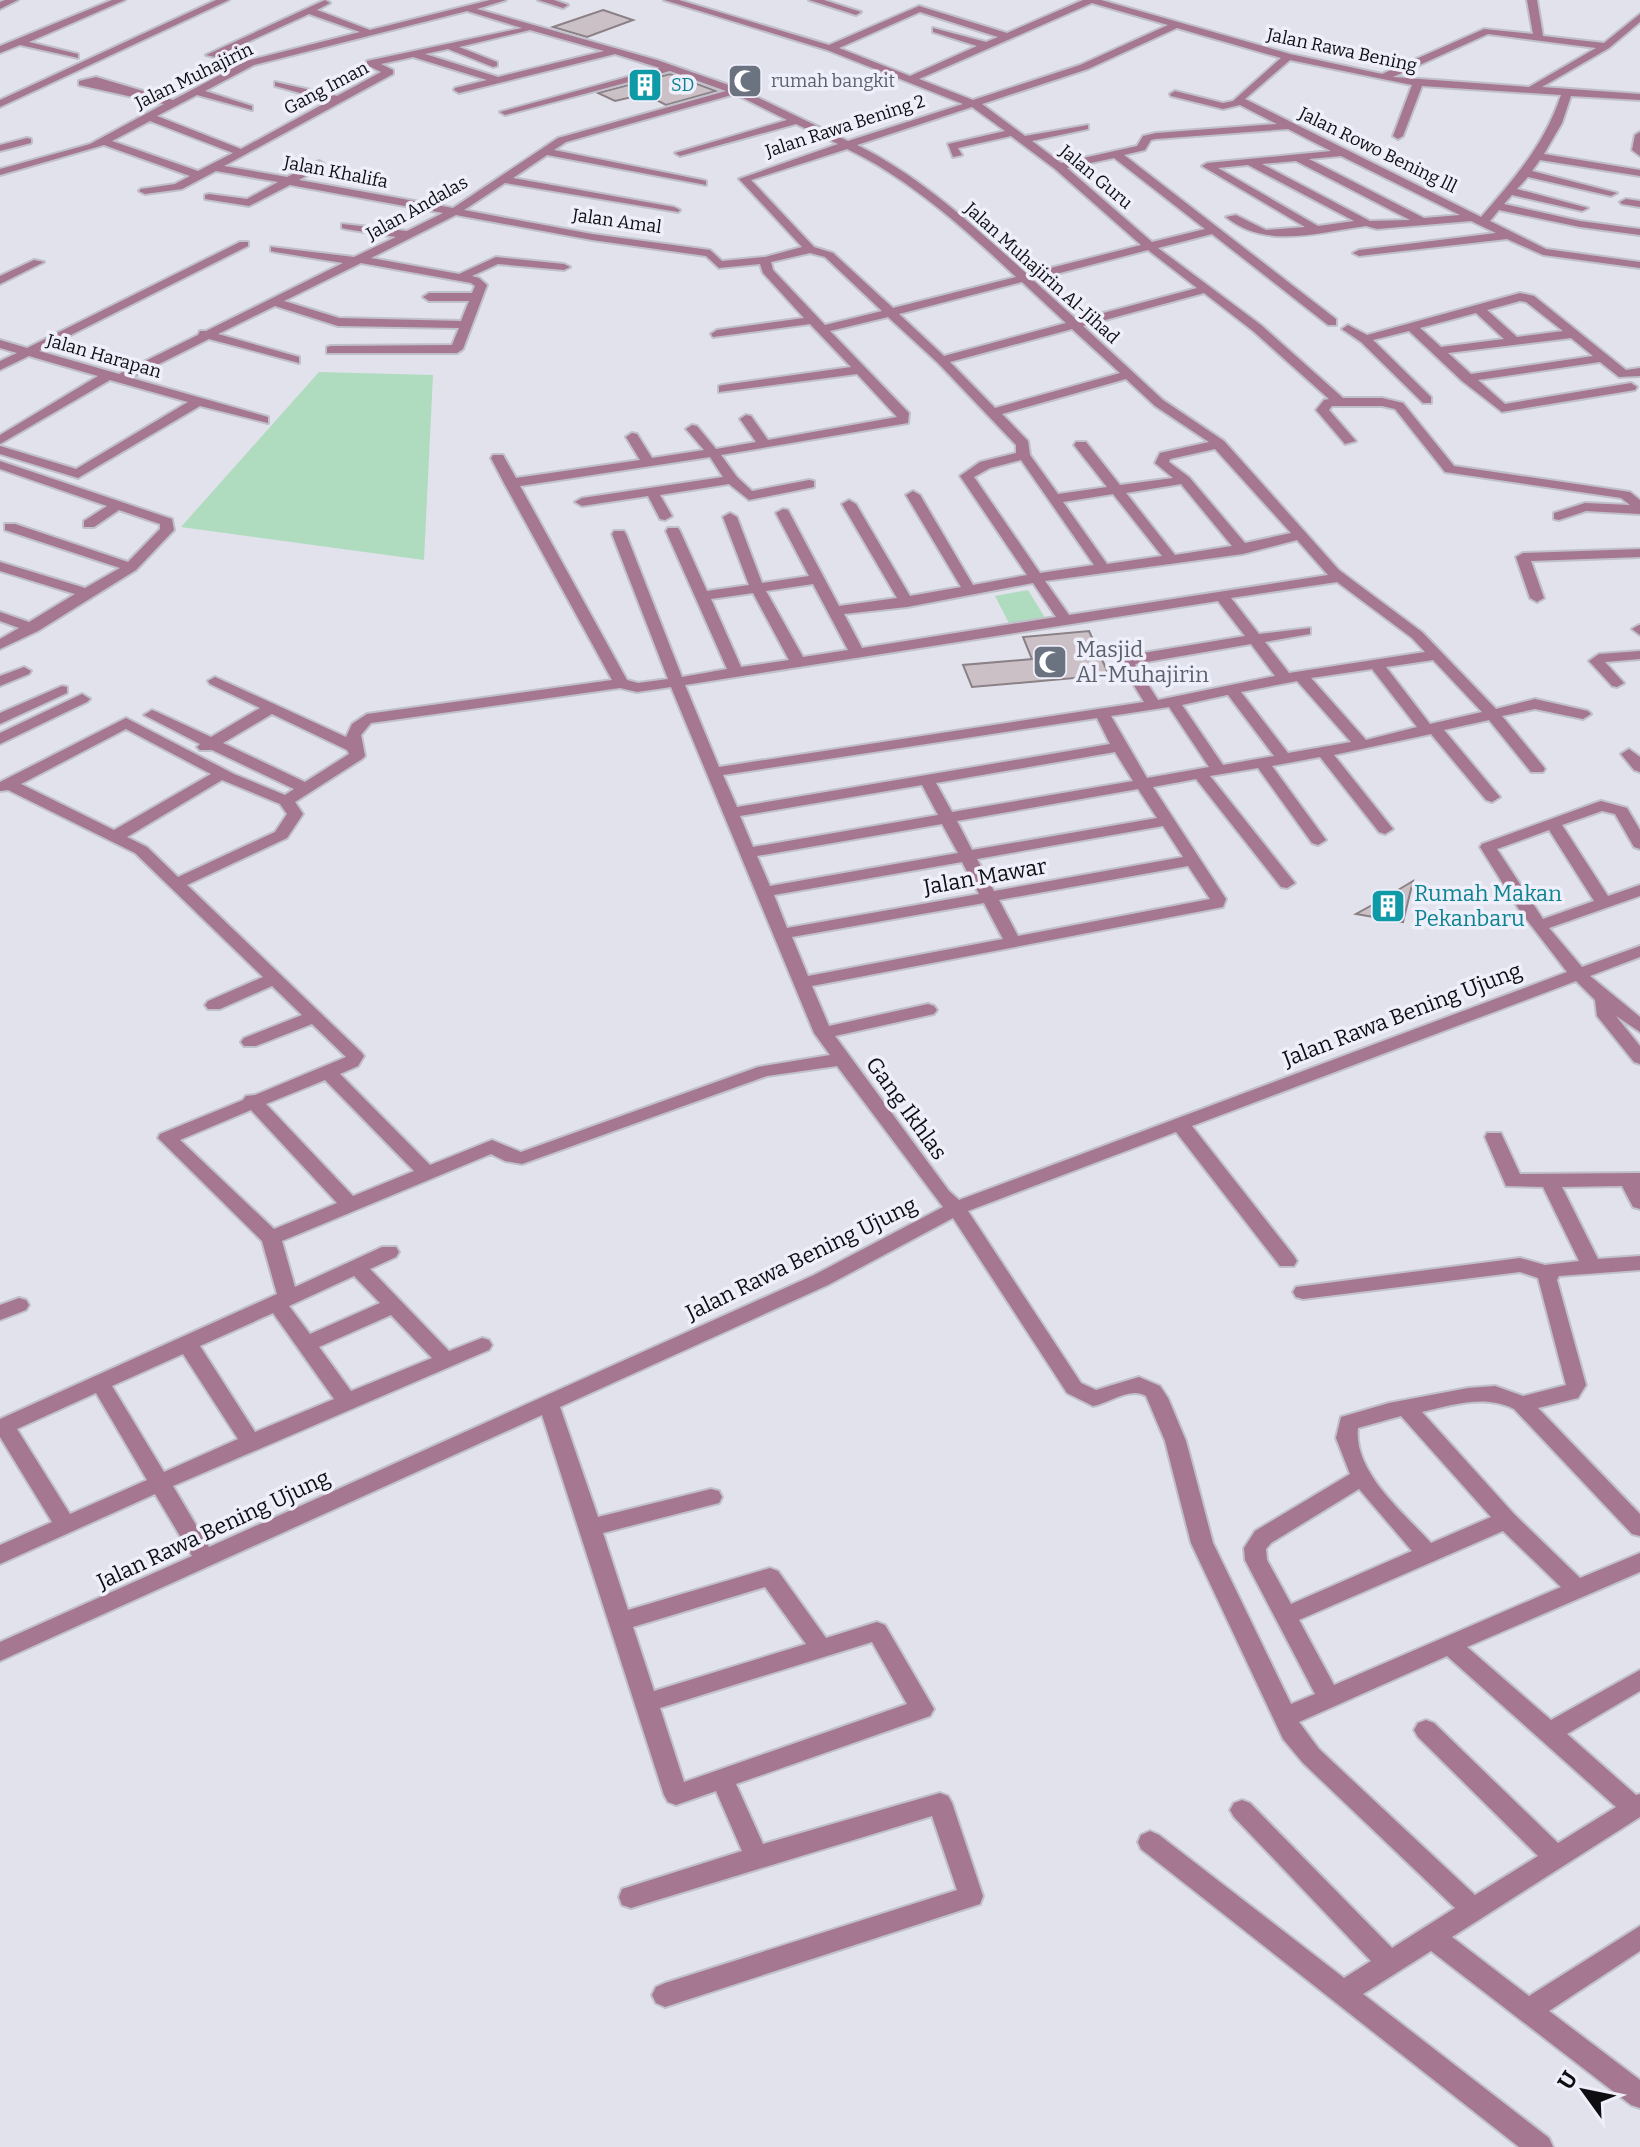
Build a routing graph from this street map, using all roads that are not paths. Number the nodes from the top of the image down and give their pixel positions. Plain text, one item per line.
1 (13, 0) edge
2 (120, 0) edge
3 (224, 0) edge
4 (501, 0) edge
5 (543, 0) edge
6 (669, 0) edge
7 (698, 0) edge
8 (814, 0) edge
9 (1091, 0) edge
10 (1532, 0) edge
11 (325, 3) dead end
12 (563, 5) dead end
13 (685, 5) junction
14 (0, 6) edge
15 (471, 10) junction
16 (309, 11) junction
17 (856, 12) dead end
18 (1640, 17) edge
19 (1176, 25) junction
20 (532, 28) junction
21 (936, 30) dead end
22 (366, 31) junction
23 (1008, 37) junction
24 (1538, 38) junction
25 (19, 42) junction
26 (231, 46) junction
27 (448, 46) junction
28 (987, 46) junction
29 (1606, 46) junction
30 (830, 48) junction
31 (0, 50) edge
32 (616, 51) junction
33 (412, 54) junction
34 (211, 55) dead end
35 (74, 56) dead end
36 (1288, 57) junction
37 (250, 63) junction
38 (493, 64) dead end
39 (671, 68) junction
40 (913, 78) junction
41 (1382, 78) junction
42 (499, 81) junction
43 (1418, 83) junction
44 (279, 84) dead end
45 (459, 90) dead end
46 (194, 91) junction
47 (736, 91) junction
48 (1529, 91) junction
49 (1567, 93) junction
50 (138, 94) dead end
51 (1175, 94) dead end
52 (1640, 97) edge
53 (338, 100) junction
54 (1241, 102) junction
55 (172, 103) junction
56 (972, 103) junction
57 (0, 104) edge
58 (248, 108) dead end
59 (505, 112) dead end
60 (147, 116) junction
61 (798, 120) junction
62 (1288, 126) junction
63 (1084, 127) dead end
64 (1640, 135) edge
65 (1018, 136) junction
66 (1398, 136) dead end
67 (27, 141) dead end
68 (103, 141) junction
69 (851, 144) junction
70 (0, 148) edge
71 (543, 151) junction
72 (240, 152) junction
73 (680, 153) dead end
74 (1342, 153) junction
75 (1640, 153) edge
76 (957, 155) dead end
77 (1118, 156) junction
78 (1537, 156) junction
79 (1297, 157) junction
80 (1248, 161) junction
81 (1640, 161) edge
82 (319, 164) dead end
83 (212, 167) junction
84 (1059, 167) junction
85 (0, 172) edge
86 (1637, 172) edge
87 (1525, 173) junction
88 (198, 175) junction
89 (502, 179) junction
90 (291, 182) junction
91 (702, 183) dead end
92 (145, 191) dead end
93 (1509, 191) junction
94 (1611, 193) dead end
95 (209, 197) dead end
96 (1626, 202) dead end
97 (1640, 204) edge
98 (1496, 206) junction
99 (1582, 208) dead end
100 (674, 210) dead end
101 (454, 212) junction
102 (1232, 217) dead end
103 (1478, 219) junction
104 (1366, 223) junction
105 (1424, 223) junction
106 (346, 226) dead end
107 (1316, 229) junction
108 (1214, 230) junction
109 (1640, 232) edge
110 (409, 235) junction
111 (1509, 235) junction
112 (244, 244) dead end
113 (1149, 246) junction
114 (275, 249) dead end
115 (810, 249) junction
116 (1359, 253) dead end
117 (357, 260) junction
118 (765, 260) junction
119 (38, 262) dead end
120 (1640, 265) edge
121 (564, 267) dead end
122 (461, 277) junction
123 (1022, 277) junction
124 (0, 280) edge
125 (1207, 289) junction
126 (429, 297) dead end
127 (478, 297) junction
128 (271, 301) junction
129 (1480, 310) junction
130 (889, 312) junction
131 (1332, 322) dead end
132 (819, 324) junction
133 (1071, 324) junction
134 (467, 325) junction
135 (1412, 327) junction
136 (1348, 329) dead end
137 (204, 334) junction
138 (717, 334) dead end
139 (1571, 334) junction
140 (1365, 339) junction
141 (1514, 341) junction
142 (0, 344) edge
143 (331, 350) dead end
144 (1437, 351) junction
145 (24, 352) junction
146 (1602, 358) junction
147 (295, 360) dead end
148 (942, 360) junction
149 (0, 366) edge
150 (858, 370) junction
151 (1640, 372) edge
152 (1623, 374) junction
153 (1127, 375) junction
154 (115, 376) junction
155 (1466, 378) junction
156 (723, 389) dead end
157 (1636, 392) edge
158 (1427, 400) dead end
159 (198, 402) junction
160 (1340, 402) junction
161 (992, 413) junction
162 (746, 419) dead end
163 (263, 420) dead end
164 (692, 429) dead end
165 (632, 437) dead end
166 (0, 440) edge
167 (1350, 441) dead end
168 (1219, 444) junction
169 (765, 445) junction
170 (1081, 445) dead end
171 (0, 450) edge
172 (713, 453) junction
173 (1024, 455) junction
174 (498, 458) dead end
175 (648, 463) junction
176 (0, 465) edge
177 (732, 480) junction
178 (1184, 480) junction
179 (511, 483) junction
180 (809, 484) dead end
181 (1120, 491) junction
182 (653, 493) junction
183 (913, 495) dead end
184 (1055, 499) junction
185 (582, 502) dead end
186 (120, 504) junction
187 (849, 504) dead end
188 (1640, 508) edge
189 (783, 513) dead end
190 (665, 516) dead end
191 (1559, 516) dead end
192 (730, 517) dead end
193 (89, 524) dead end
194 (10, 527) dead end
195 (673, 531) dead end
196 (619, 534) dead end
197 (1302, 535) junction
198 (1243, 550) junction
199 (1640, 553) edge
200 (1171, 559) junction
201 (0, 566) edge
202 (131, 567) junction
203 (1104, 569) junction
204 (1340, 577) junction
205 (1036, 578) junction
206 (818, 579) junction
207 (757, 587) junction
208 (970, 591) junction
209 (88, 594) junction
210 (702, 596) junction
211 (1222, 596) junction
212 (1537, 598) dead end
213 (907, 603) junction
214 (836, 611) junction
215 (0, 616) edge
216 (1065, 620) junction
217 (33, 628) junction
218 (1305, 631) dead end
219 (1252, 639) junction
220 (0, 645) edge
221 (858, 655) junction
222 (1436, 655) junction
223 (1640, 655) edge
224 (799, 664) junction
225 (1376, 664) junction
226 (24, 671) dead end
227 (737, 674) junction
228 (1292, 676) junction
229 (215, 681) dead end
230 (0, 682) edge
231 (621, 683) junction
232 (1617, 683) dead end
233 (677, 684) junction
234 (62, 690) dead end
235 (1233, 692) junction
236 (82, 699) dead end
237 (1173, 702) junction
238 (1154, 706) junction
239 (271, 708) junction
240 (1102, 712) junction
241 (1583, 714) dead end
242 (152, 715) dead end
243 (1493, 715) junction
244 (0, 719) edge
245 (1430, 729) junction
246 (0, 739) edge
247 (211, 744) junction
248 (1362, 745) junction
249 (354, 747) junction
250 (1119, 747) junction
251 (1324, 752) junction
252 (1629, 754) dead end
253 (190, 757) junction
254 (1284, 759) junction
255 (1262, 763) junction
256 (1640, 767) edge
257 (1537, 769) dead end
258 (1219, 771) junction
259 (714, 772) junction
260 (222, 774) junction
261 (1200, 774) junction
262 (927, 780) junction
263 (5, 786) edge
264 (1146, 786) junction
265 (306, 789) junction
266 (1492, 797) dead end
267 (286, 801) junction
268 (731, 813) junction
269 (947, 818) junction
270 (1166, 821) junction
271 (1554, 825) junction
272 (1385, 829) dead end
273 (116, 836) junction
274 (1638, 837) edge
275 (1318, 840) dead end
276 (748, 853) junction
277 (968, 856) junction
278 (1195, 860) junction
279 (1287, 883) dead end
280 (176, 884) junction
281 (1640, 890) edge
282 (765, 892) junction
283 (990, 898) junction
284 (1604, 903) junction
285 (1541, 925) junction
286 (782, 934) junction
287 (1013, 942) junction
288 (1640, 951) edge
289 (1577, 974) junction
290 (276, 978) junction
291 (802, 982) junction
292 (1603, 998) junction
293 (214, 1005) dead end
294 (928, 1010) dead end
295 (316, 1016) junction
296 (1640, 1026) edge
297 (823, 1033) junction
298 (250, 1042) dead end
299 (1640, 1058) edge
300 (842, 1059) junction
301 (328, 1072) junction
302 (252, 1100) junction
303 (1179, 1123) junction
304 (1494, 1137) dead end
305 (426, 1172) junction
306 (1634, 1180) edge
307 (1550, 1182) junction
308 (1640, 1202) edge
309 (349, 1204) junction
310 (956, 1208) junction
311 (271, 1238) junction
312 (389, 1252) dead end
313 (1287, 1261) dead end
314 (1640, 1263) edge
315 (1591, 1266) junction
316 (357, 1267) junction
317 (1550, 1274) junction
318 (1303, 1292) dead end
319 (282, 1301) junction
320 (395, 1305) junction
321 (187, 1343) junction
322 (306, 1344) junction
323 (482, 1345) dead end
324 (446, 1360) junction
325 (100, 1383) junction
326 (348, 1402) junction
327 (548, 1403) junction
328 (1521, 1404) junction
329 (1408, 1410) junction
330 (2, 1427) edge
331 (251, 1442) junction
332 (1362, 1477) junction
333 (161, 1483) junction
334 (711, 1497) dead end
335 (1506, 1520) junction
336 (66, 1526) junction
337 (593, 1527) junction
338 (1640, 1528) edge
339 (1428, 1554) junction
340 (0, 1555) edge
341 (205, 1559) junction
342 (1640, 1562) edge
343 (1577, 1589) junction
344 (1288, 1615) junction
345 (619, 1622) junction
346 (1448, 1644) junction
347 (821, 1648) junction
348 (0, 1652) edge
349 (1640, 1679) edge
350 (1328, 1696) junction
351 (646, 1703) junction
352 (1285, 1717) junction
353 (1426, 1730) dead end
354 (1549, 1733) junction
355 (722, 1779) junction
356 (1637, 1806) edge
357 (1242, 1810) dead end
358 (1150, 1842) dead end
359 (757, 1857) junction
360 (1556, 1857) junction
361 (631, 1897) dead end
362 (1474, 1910) junction
363 (1431, 1936) junction
364 (1640, 1937) edge
365 (1390, 1963) junction
366 (1341, 1994) junction
367 (665, 1995) dead end
368 (1528, 2011) junction
369 (1638, 2090) edge
370 (1540, 2147) edge

1 - 14 street
2 - 25 street
3 - 57 street
4 - 15 street, Jalan Muhajirin
5 - 12 street
6 - 13 street, Jalan Guru
7 - 13 street
8 - 17 street
9 - 19 street, Jalan Rawa Bening
9 - 23 street
10 - 24 street
11 - 16 street
13 - 30 street, Jalan Guru
15 - 20 street, Jalan Muhajirin Al-Jihad
15 - 22 street, Jalan Muhajirin
16 - 22 street
16 - 26 street
18 - 29 street
19 - 36 street, Jalan Rawa Bening
19 - 56 street, Jalan Rawa Bening 2
20 - 27 street, Gang Iman
20 - 32 street, Jalan Muhajirin Al-Jihad
21 - 28 street
22 - 37 street, Jalan Muhajirin
23 - 28 street
23 - 30 street
24 - 29 street
24 - 41 street
25 - 31 street
25 - 35 street
26 - 34 street
26 - 37 street
27 - 33 street, Gang Iman
27 - 38 street
28 - 40 street
29 - 48 street
30 - 40 street, Jalan Guru
32 - 39 street, Jalan Muhajirin Al-Jihad
32 - 42 street
33 - 42 street
33 - 53 street, Gang Iman
36 - 41 street, Jalan Rawa Bening
36 - 54 street
37 - 46 street, Jalan Muhajirin
39 - 47 street, Jalan Muhajirin Al-Jihad
39 - 59 street
40 - 56 street, Jalan Guru
41 - 43 street, Jalan Rawa Bening
42 - 45 street
43 - 48 street, Jalan Rawa Bening
43 - 66 street
44 - 53 street
46 - 55 street, Jalan Muhajirin
46 - 58 street
47 - 61 street, Jalan Muhajirin Al-Jihad
47 - 71 street, Jalan Andalas
48 - 49 street, Jalan Rawa Bening
49 - 52 street, Jalan Rawa Bening
49 - 78 street
50 - 55 street
51 - 54 street
53 - 72 street, Gang Iman
54 - 62 street, Jalan Rowo Bening lll
55 - 60 street, Jalan Muhajirin
56 - 65 street, Jalan Guru
56 - 69 street, Jalan Rawa Bening 2
60 - 68 street, Jalan Muhajirin
60 - 72 street
61 - 69 street, Jalan Muhajirin Al-Jihad
61 - 73 street
62 - 74 street, Jalan Rowo Bening lll
62 - 77 street
63 - 65 street
64 - 75 street
65 - 76 street
65 - 84 street, Jalan Guru
67 - 70 street
68 - 85 street, Jalan Muhajirin
68 - 88 street
69 - 115 street, Jalan Rawa Bening 2
69 - 123 street, Jalan Muhajirin Al-Jihad
71 - 89 street, Jalan Andalas
71 - 91 street
72 - 83 street, Gang Iman
74 - 79 street
74 - 103 street, Jalan Rowo Bening lll
77 - 84 street
77 - 108 street
78 - 86 street
78 - 87 street
79 - 80 street
79 - 105 street
80 - 104 street
80 - 107 street
81 - 86 street
82 - 90 street
83 - 88 street, Gang Iman
83 - 90 street, Jalan Khalifa
84 - 113 street, Jalan Guru
87 - 93 street
87 - 94 street
88 - 92 street, Gang Iman
89 - 100 street
89 - 101 street, Jalan Andalas
90 - 95 street
90 - 101 street, Jalan Khalifa
93 - 98 street
93 - 99 street
96 - 97 street
98 - 103 street
98 - 109 street
101 - 110 street, Jalan Andalas
101 - 118 street, Jalan Amal
102 - 107 street
103 - 105 street
103 - 111 street, Jalan Rowo Bening lll
104 - 105 street
104 - 107 street
106 - 110 street
108 - 113 street
108 - 131 street
110 - 117 street, Jalan Andalas
111 - 116 street
111 - 120 street, Jalan Rowo Bening lll
112 - 145 street
113 - 123 street
113 - 125 street, Jalan Guru
114 - 117 street
115 - 118 street
115 - 130 street
117 - 122 street
117 - 128 street, Jalan Andalas
118 - 132 street
119 - 124 street
121 - 122 street
122 - 127 street
123 - 130 street
123 - 133 street, Jalan Muhajirin Al-Jihad
125 - 133 street
125 - 160 street, Jalan Guru
126 - 127 street
127 - 134 street
128 - 134 street
128 - 137 street, Jalan Andalas
129 - 135 street
129 - 139 street
129 - 141 street
130 - 132 street
130 - 148 street
132 - 138 street
132 - 150 street
133 - 148 street
133 - 153 street, Jalan Muhajirin Al-Jihad
134 - 143 street
135 - 140 street
135 - 144 street
136 - 140 street
137 - 147 street
137 - 154 street, Jalan Andalas
139 - 141 street
139 - 146 street
140 - 158 street
141 - 144 street
142 - 145 street, Jalan Harapan
144 - 155 street
145 - 149 street
145 - 154 street, Jalan Harapan
146 - 152 street
146 - 155 street
148 - 161 street
150 - 156 street
150 - 169 street
151 - 152 street
152 - 157 street
153 - 161 street
153 - 168 street, Jalan Muhajirin Al-Jihad
154 - 159 street, Jalan Harapan
154 - 166 street, Jalan Andalas
155 - 157 street
159 - 163 street, Jalan Harapan
159 - 171 street
160 - 167 street
160 - 188 street
161 - 173 street
162 - 169 street
164 - 172 street
165 - 175 street
168 - 178 street
168 - 197 street, Jalan Muhajirin Al-Jihad
169 - 172 street
170 - 181 street
172 - 175 street
172 - 177 street
173 - 184 street
173 - 205 street
174 - 179 street
175 - 179 street
176 - 186 street
177 - 180 street
177 - 182 street
178 - 181 street
178 - 198 street
179 - 231 street
181 - 184 street
181 - 200 street
182 - 185 street
182 - 190 street
183 - 208 street
184 - 203 street
186 - 193 street
186 - 202 street
187 - 213 street
188 - 191 street
189 - 206 street
192 - 207 street
194 - 202 street
195 - 210 street
196 - 233 street, Gang Ikhlas
197 - 198 street
197 - 204 street, Jalan Muhajirin Al-Jihad
198 - 200 street
199 - 212 street
200 - 203 street
201 - 209 street
202 - 209 street
203 - 205 street
204 - 211 street
204 - 222 street, Jalan Muhajirin Al-Jihad
205 - 208 street
205 - 216 street
206 - 207 street
206 - 214 street
207 - 210 street
207 - 224 street
208 - 213 street
209 - 217 street
210 - 227 street
211 - 216 street
211 - 219 street
213 - 214 street
214 - 221 street
215 - 217 street
216 - 221 street
217 - 220 street
218 - 219 street
219 - 228 street
219 - 238 street
221 - 224 street
222 - 225 street
222 - 243 street, Jalan Muhajirin Al-Jihad
223 - 232 street
224 - 227 street
225 - 228 street
225 - 245 street
226 - 230 street
227 - 233 street
228 - 235 street
228 - 248 street
229 - 239 street
231 - 233 street
231 - 249 street
233 - 259 street, Gang Ikhlas
234 - 244 street
235 - 237 street
235 - 254 street
236 - 246 street
237 - 238 street
237 - 258 street
238 - 240 street
239 - 247 street
239 - 249 street
240 - 250 street
240 - 259 street
241 - 243 street
242 - 247 street
243 - 245 street
243 - 257 street, Jalan Muhajirin Al-Jihad
245 - 248 street
245 - 266 street
247 - 253 street
247 - 265 street
248 - 251 street
249 - 265 street
250 - 262 street
250 - 264 street
251 - 254 street
251 - 272 street
252 - 256 street
253 - 260 street
253 - 263 street
254 - 255 street
255 - 258 street
255 - 275 street
258 - 261 street
259 - 268 street, Gang Ikhlas
260 - 267 street
260 - 273 street
261 - 264 street
261 - 279 street
262 - 268 street
262 - 269 street
263 - 273 street
264 - 269 street
264 - 270 street
265 - 267 street
267 - 280 street
268 - 276 street, Gang Ikhlas
269 - 276 street
269 - 277 street
270 - 277 street
270 - 278 street
271 - 274 street
271 - 284 street
271 - 285 street
273 - 280 street
276 - 282 street, Gang Ikhlas
277 - 282 street
277 - 283 street
278 - 283 street, Jalan Mawar
278 - 287 street
280 - 290 street
281 - 284 street
282 - 286 street, Gang Ikhlas
283 - 286 street, Jalan Mawar
283 - 287 street
284 - 285 street
285 - 289 street
286 - 291 street, Gang Ikhlas
287 - 291 street
288 - 289 street, Jalan Rawa Bening Ujung
289 - 292 street
289 - 303 street, Jalan Rawa Bening Ujung
290 - 293 street
290 - 295 street
291 - 297 street, Gang Ikhlas
292 - 296 street
292 - 299 street
294 - 297 street
295 - 298 street
295 - 301 street
297 - 300 street, Gang Ikhlas
300 - 305 street
300 - 310 street, Gang Ikhlas
301 - 302 street
301 - 305 street
302 - 309 street
302 - 311 street
303 - 310 street, Jalan Rawa Bening Ujung
303 - 313 street
304 - 307 street
305 - 309 street
306 - 307 street
306 - 308 street
307 - 315 street
309 - 311 street
310 - 327 street, Jalan Rawa Bening Ujung
310 - 352 street, Gang Ikhlas
311 - 319 street
312 - 316 street
314 - 315 street
315 - 317 street
316 - 319 street
316 - 320 street
317 - 318 street
317 - 328 street
319 - 321 street
319 - 322 street
320 - 322 street
320 - 324 street
321 - 325 street
321 - 331 street
322 - 326 street
323 - 324 street
324 - 326 street
325 - 330 street
325 - 333 street
326 - 331 street
327 - 337 street
327 - 341 street, Jalan Rawa Bening Ujung
328 - 329 street
328 - 338 street
329 - 332 street
329 - 335 street
330 - 336 street
331 - 333 street
332 - 339 street
332 - 344 street
333 - 336 street
333 - 341 street
334 - 337 street
335 - 339 street
335 - 343 street
336 - 340 street
337 - 345 street
339 - 344 street
341 - 348 street, Jalan Rawa Bening Ujung
342 - 343 street
343 - 346 street
344 - 350 street
345 - 347 street
345 - 351 street
346 - 350 street
346 - 354 street
347 - 351 street
347 - 355 street
349 - 354 street
350 - 352 street
351 - 355 street
352 - 362 street
353 - 360 street
354 - 356 street
355 - 359 street
356 - 360 street
357 - 365 street
358 - 366 street
359 - 361 street
359 - 367 street
360 - 362 street
362 - 363 street
363 - 365 street
363 - 368 street
364 - 368 street
365 - 366 street
366 - 370 street
368 - 369 street

